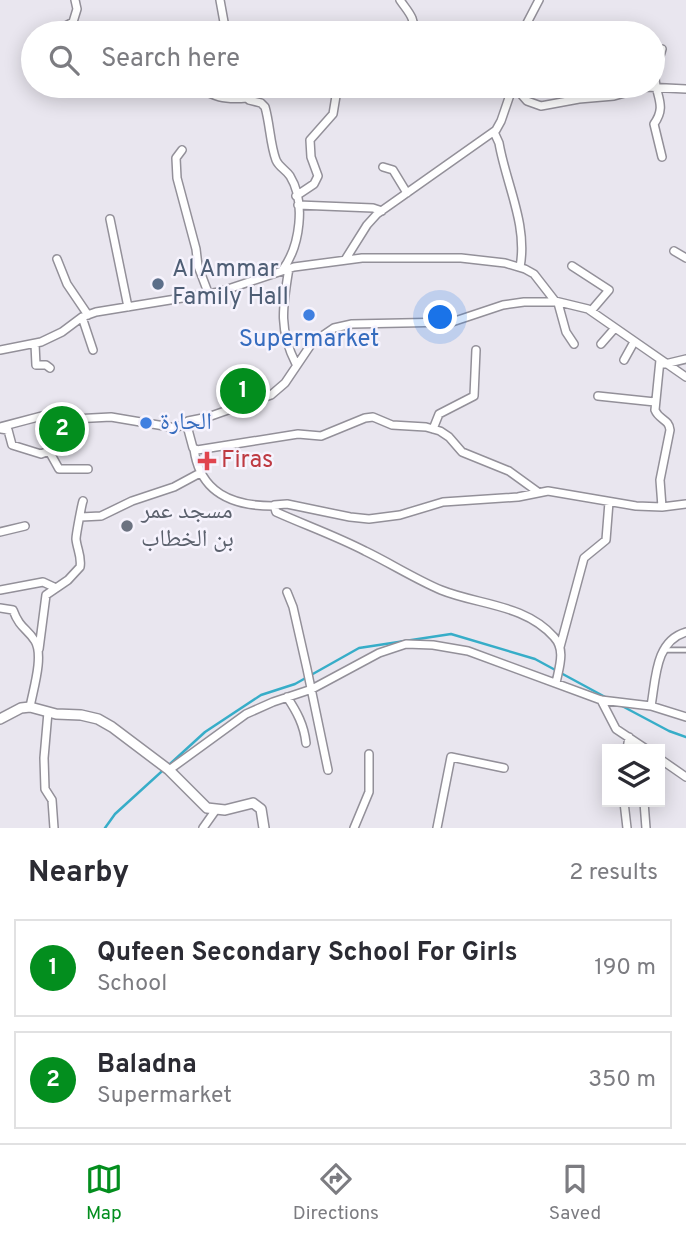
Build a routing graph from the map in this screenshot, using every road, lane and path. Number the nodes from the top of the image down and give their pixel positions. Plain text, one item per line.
1 (75, 0) edge
2 (220, 0) edge
3 (400, 0) edge
4 (539, 0) edge
5 (73, 21) edge
6 (224, 21) edge
7 (414, 21) edge
8 (528, 21) edge
9 (665, 88) edge
10 (686, 89) edge
11 (218, 98) edge
12 (247, 98) joint
13 (336, 98) edge
14 (509, 98) edge
15 (524, 98) edge
16 (591, 98) edge
17 (660, 98) edge
18 (494, 132) junction
19 (182, 150) dead end
20 (663, 157) dead end
21 (383, 167) dead end
22 (407, 193) junction
23 (297, 200) junction
24 (382, 211) junction
25 (110, 219) dead end
26 (674, 251) dead end
27 (57, 258) dead end
28 (686, 258) edge
29 (345, 260) junction
30 (572, 266) dead end
31 (520, 267) junction
32 (286, 269) junction
33 (209, 295) junction
34 (557, 303) junction
35 (128, 307) junction
36 (591, 311) junction
37 (85, 316) junction
38 (615, 328) junction
39 (634, 342) junction
40 (35, 344) junction
41 (574, 344) dead end
42 (601, 344) dead end
43 (0, 350) edge
44 (93, 350) dead end
45 (476, 350) dead end
46 (686, 359) edge
47 (624, 360) dead end
48 (662, 362) junction
49 (296, 364) junction
50 (50, 368) dead end
51 (686, 377) edge
52 (598, 396) dead end
53 (655, 402) junction
54 (186, 422) junction
55 (0, 428) edge
56 (433, 429) junction
57 (194, 449) junction
58 (88, 469) dead end
59 (200, 473) junction
60 (538, 492) junction
61 (83, 501) dead end
62 (610, 502) junction
63 (686, 504) edge
64 (273, 506) junction
65 (662, 507) junction
66 (81, 517) junction
67 (25, 526) dead end
68 (0, 532) edge
69 (56, 587) junction
70 (0, 590) edge
71 (287, 592) dead end
72 (0, 608) edge
73 (686, 632) edge
74 (560, 648) junction
75 (38, 649) junction
76 (662, 650) junction
77 (686, 650) edge
78 (556, 683) junction
79 (312, 689) junction
80 (287, 697) junction
81 (601, 700) junction
82 (651, 706) junction
83 (30, 707) junction
84 (48, 712) junction
85 (686, 717) edge
86 (0, 719) edge
87 (629, 737) junction
88 (306, 743) dead end
89 (628, 744) edge
90 (639, 744) edge
91 (369, 754) dead end
92 (665, 763) edge
93 (166, 768) junction
94 (504, 768) dead end
95 (328, 770) dead end
96 (686, 778) edge
97 (625, 807) edge
98 (644, 807) edge
99 (215, 811) junction
100 (54, 828) edge
101 (203, 828) edge
102 (264, 828) edge
103 (354, 828) edge
104 (437, 828) edge
105 (627, 828) edge
106 (646, 828) edge

1 - 5 street
2 - 6 street
3 - 7 street
4 - 8 street
9 - 10 street
11 - 12 street
12 - 23 street
13 - 23 street
14 - 18 street
15 - 16 street
17 - 20 street
18 - 22 street
18 - 31 street
19 - 33 street
21 - 22 street
22 - 24 street
23 - 24 street
23 - 32 street
24 - 29 street
25 - 35 street
26 - 28 street
27 - 37 street
29 - 31 street
29 - 32 street
30 - 36 street
31 - 34 street
32 - 33 street
32 - 49 street
33 - 35 street
34 - 36 street
34 - 41 street
34 - 49 street
35 - 37 street
36 - 38 street
37 - 40 street
37 - 44 street
38 - 39 street
38 - 42 street
39 - 47 street
39 - 48 street
40 - 43 street
40 - 50 street
45 - 56 street
46 - 48 street
48 - 51 street
48 - 53 street
49 - 54 street
52 - 53 street
53 - 65 street
54 - 55 street
54 - 57 street
55 - 58 street
56 - 57 street
56 - 60 street
57 - 59 street
59 - 64 street
59 - 66 street
60 - 62 street
60 - 64 street
61 - 66 street
62 - 65 street
62 - 74 street
63 - 65 street
64 - 74 street
66 - 69 street
67 - 68 street
69 - 70 street
69 - 75 street
71 - 79 street
72 - 75 street
73 - 76 street
74 - 78 street
75 - 83 street
76 - 77 lane
76 - 82 street
78 - 79 street
78 - 81 street
79 - 80 street
79 - 95 street
80 - 88 street
80 - 93 street
81 - 82 street
81 - 87 street
82 - 85 street
83 - 84 street
83 - 86 street
84 - 93 street
84 - 100 street
87 - 89 street
87 - 90 street
91 - 103 street
92 - 96 street
93 - 99 street
94 - 104 street
97 - 105 street
98 - 106 street
99 - 101 street
99 - 102 street

